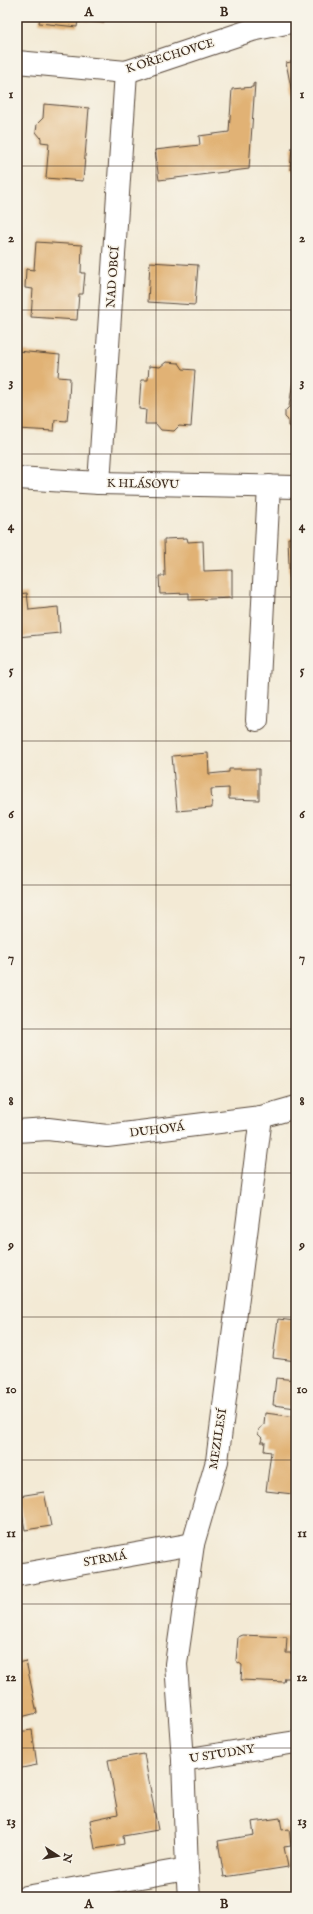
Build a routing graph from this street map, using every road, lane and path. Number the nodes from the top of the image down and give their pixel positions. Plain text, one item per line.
1 (296, 21) edge
2 (17, 62) edge
3 (126, 72) junction
4 (17, 478) edge
5 (100, 483) junction
6 (269, 486) junction
7 (296, 487) edge
8 (257, 720) dead end
9 (296, 1107) edge
10 (261, 1117) junction
11 (17, 1131) edge
12 (193, 1544) junction
13 (17, 1575) edge
14 (296, 1742) edge
15 (183, 1760) junction
16 (187, 1869) junction
17 (26, 1897) edge
18 (189, 1897) edge

1 - 3 street, K OŘECHOVCE
2 - 3 street, K OŘECHOVCE
3 - 5 street, NAD OBCÍ
4 - 5 street, K HLÁSOVU
5 - 6 street, K HLÁSOVU
6 - 7 street, K HLÁSOVU
6 - 8 street
9 - 10 street, DUHOVÁ
10 - 11 street, DUHOVÁ
10 - 12 street, MEZILESÍ
12 - 13 street, STRMÁ
12 - 15 street, MEZILESÍ
14 - 15 street, U STUDNY
15 - 16 street, U STUDNY
16 - 17 street
16 - 18 street, U STUDNY

